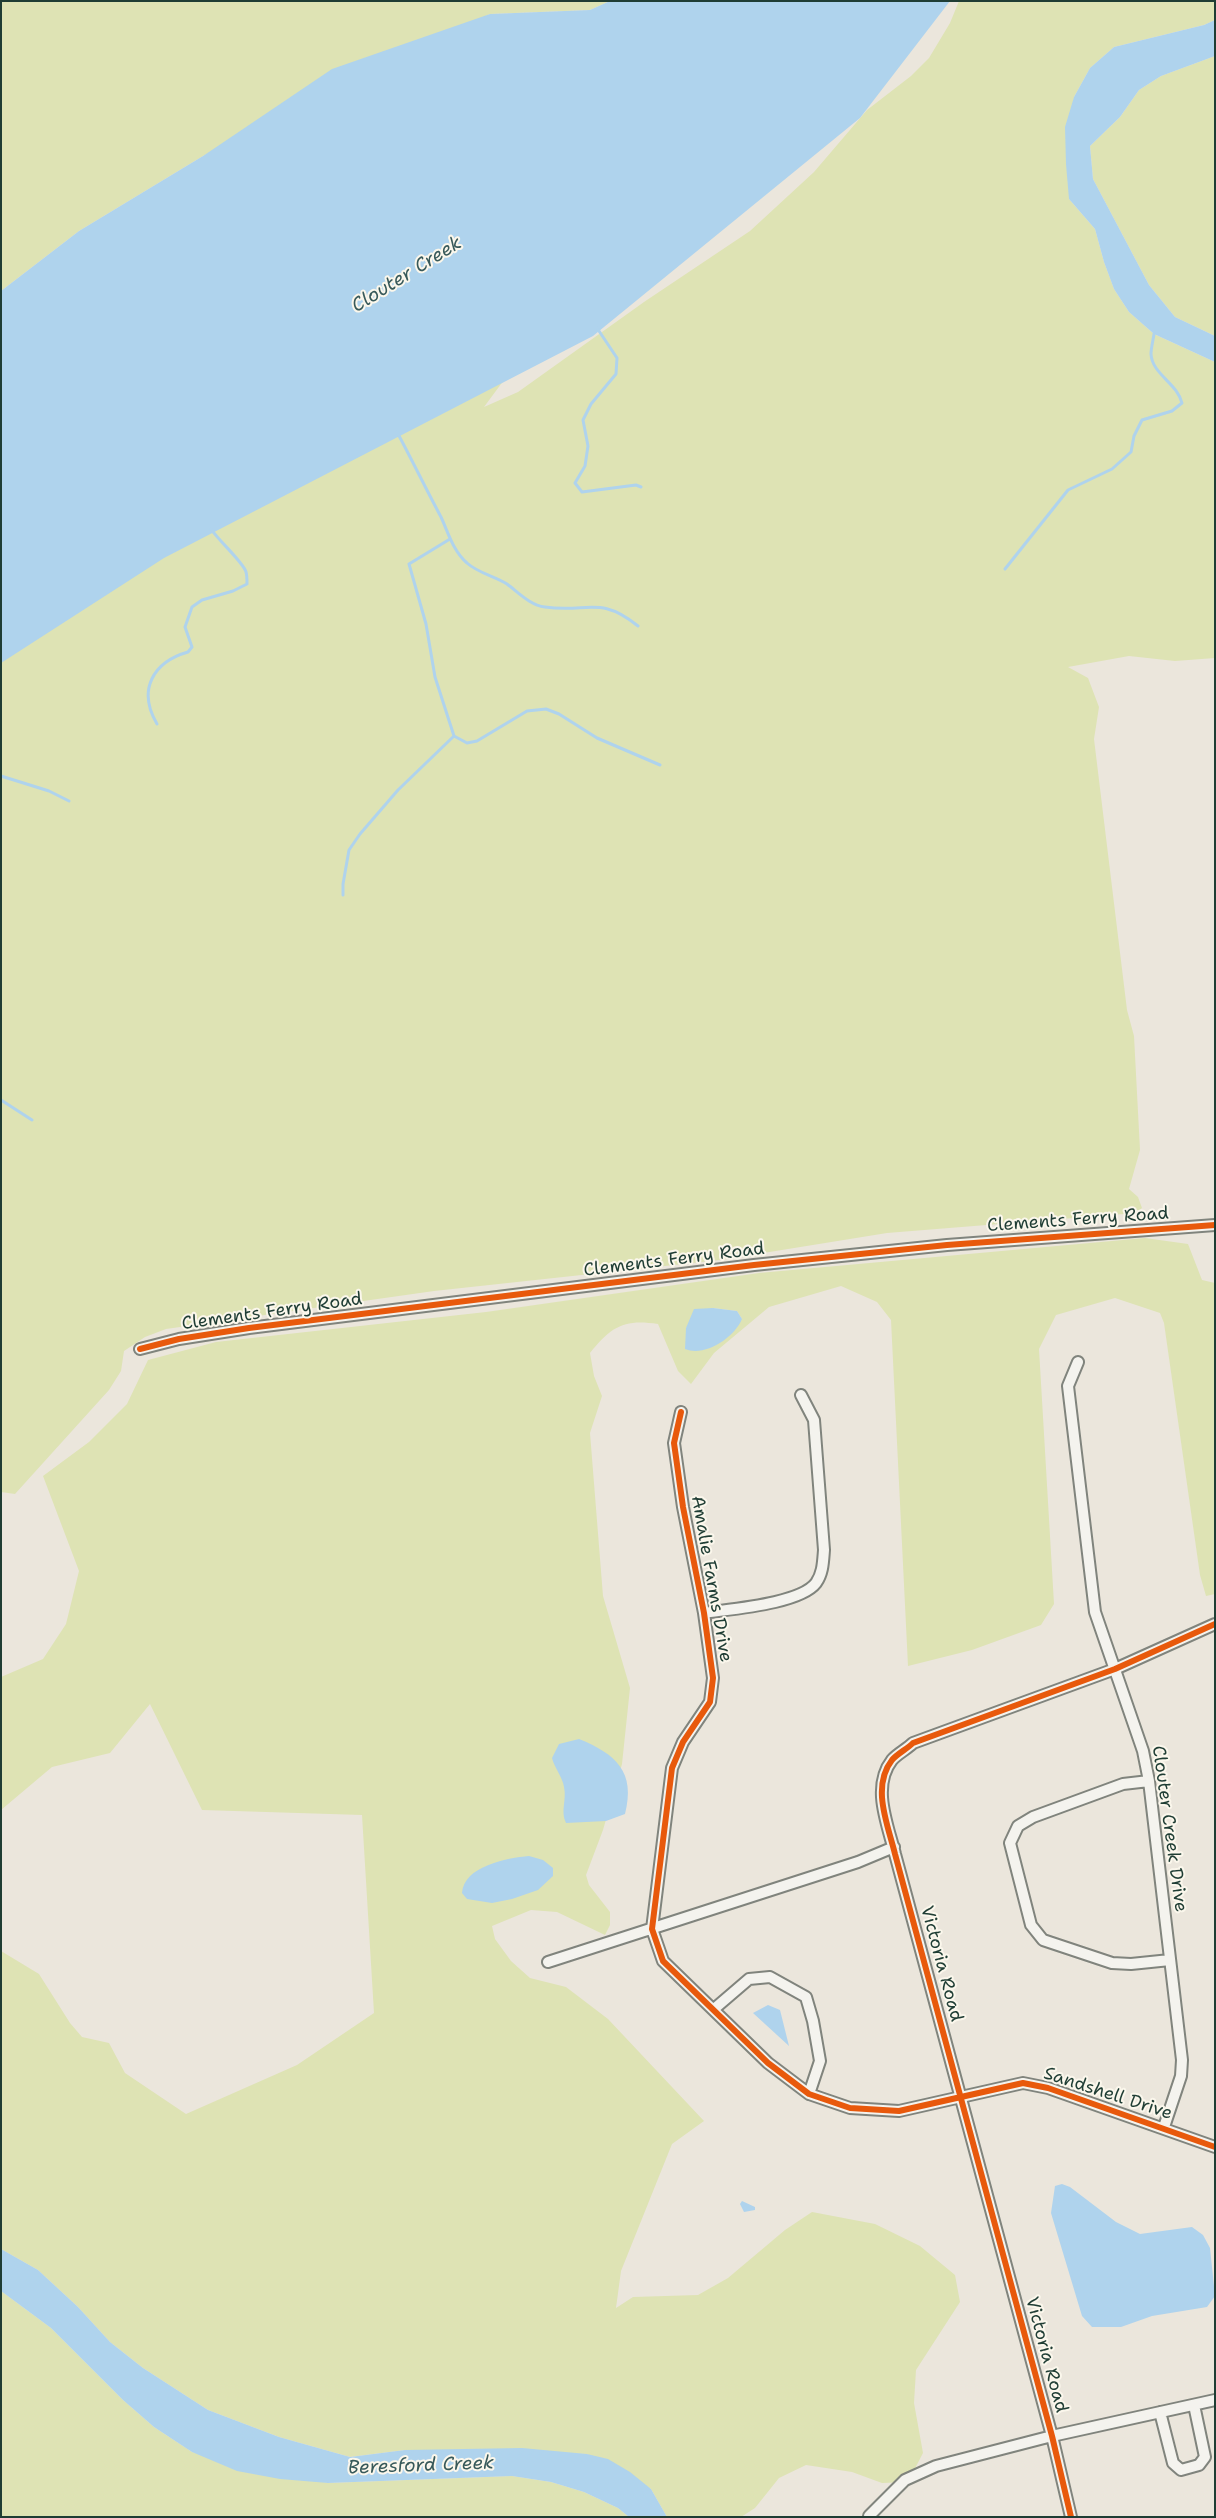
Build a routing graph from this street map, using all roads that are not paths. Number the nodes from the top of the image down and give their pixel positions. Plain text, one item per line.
1 (1215, 1225) edge
2 (140, 1349) dead end
3 (1078, 1362) dead end
4 (801, 1395) dead end
5 (681, 1412) dead end
6 (704, 1613) junction
7 (1215, 1624) edge
8 (1115, 1669) junction
9 (1149, 1781) junction
10 (894, 1847) junction
11 (652, 1930) junction
12 (1170, 1960) junction
13 (548, 1962) dead end
14 (714, 2009) junction
15 (809, 2094) junction
16 (962, 2098) junction
17 (1164, 2127) junction
18 (1215, 2147) edge
19 (1215, 2400) edge
20 (1194, 2405) junction
21 (1160, 2412) junction
22 (1052, 2436) junction
23 (869, 2516) edge
24 (1071, 2517) edge

1 - 2 street, Clements Ferry Road
3 - 8 street, Clouter Creek Drive
4 - 6 street
5 - 6 street, Amalie Farms Drive
6 - 11 street, Amalie Farms Drive
7 - 8 street, Victoria Road
8 - 9 street, Clouter Creek Drive
8 - 10 street, Victoria Road
9 - 12 street, Clouter Creek Drive
9 - 12 street
10 - 11 street
10 - 16 street, Victoria Road
11 - 13 street
11 - 14 street, Amalie Farms Drive
12 - 17 street, Clouter Creek Drive
14 - 15 street, Amalie Farms Drive
14 - 15 street
15 - 16 street, Sandshell Drive
16 - 17 street, Sandshell Drive
16 - 22 street, Victoria Road
17 - 18 street, Sandshell Drive
19 - 20 street
20 - 21 street
20 - 21 street
21 - 22 street
22 - 23 street
22 - 24 street, Victoria Road

